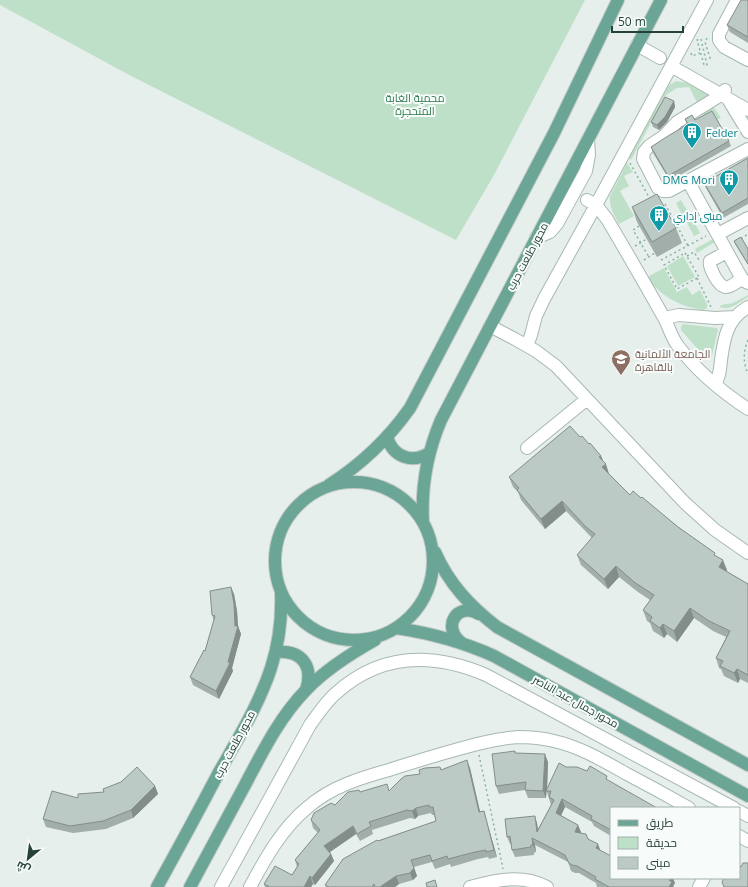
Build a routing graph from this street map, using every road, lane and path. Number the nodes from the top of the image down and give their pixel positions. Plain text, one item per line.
1 (618, 0) edge
2 (661, 0) edge
3 (707, 0) edge
4 (737, 0) edge
5 (637, 45) junction
6 (710, 50) dead end
7 (704, 52) junction
8 (748, 60) edge
9 (668, 62) junction
10 (724, 94) junction
11 (748, 103) edge
12 (748, 110) edge
13 (746, 123) edge
14 (588, 139) junction
15 (748, 149) edge
16 (630, 162) dead end
17 (688, 181) junction
18 (574, 192) junction
19 (589, 201) junction
20 (651, 201) edge
21 (665, 204) dead end
22 (690, 216) dead end
23 (676, 224) junction
24 (639, 226) edge
25 (746, 226) edge
26 (717, 232) junction
27 (536, 238) junction
28 (647, 239) edge
29 (640, 243) junction
30 (688, 246) junction
31 (726, 250) junction
32 (626, 251) junction
33 (655, 253) edge
34 (692, 253) dead end
35 (687, 256) junction
36 (649, 257) junction
37 (661, 260) dead end
38 (634, 266) junction
39 (697, 278) junction
40 (745, 281) edge
41 (705, 285) dead end
42 (701, 287) junction
43 (748, 307) edge
44 (735, 317) junction
45 (664, 318) junction
46 (715, 318) junction
47 (490, 326) junction
48 (748, 340) edge
49 (527, 346) junction
50 (748, 374) edge
51 (717, 380) junction
52 (587, 399) junction
53 (748, 400) edge
54 (748, 409) edge
55 (387, 437) junction
56 (527, 448) dead end
57 (429, 453) junction
58 (330, 485) junction
59 (423, 522) junction
60 (432, 546) junction
61 (748, 553) edge
62 (281, 592) junction
63 (480, 614) junction
64 (396, 628) junction
65 (383, 635) junction
66 (463, 644) junction
67 (276, 652) junction
68 (306, 690) junction
69 (476, 744) junction
70 (748, 765) edge
71 (748, 796) edge
72 (687, 807) edge
73 (732, 807) edge
74 (505, 879) junction
75 (157, 887) edge
76 (190, 887) edge
77 (222, 887) edge
78 (250, 887) edge
79 (470, 887) edge
80 (545, 887) edge

1 - 55 main road
2 - 5 main road, محور طلعت حرب
3 - 9 street
4 - 8 street
5 - 9 street
5 - 14 main road, محور طلعت حرب
6 - 7 path
7 - 7 path
9 - 10 street
9 - 19 street
10 - 11 street
10 - 12 street
10 - 13 street
10 - 17 street
14 - 18 street
14 - 27 main road, محور طلعت حرب
15 - 17 street
16 - 20 path
17 - 26 street
18 - 19 street
18 - 27 street
19 - 32 street
19 - 49 street
21 - 23 path
22 - 23 path
23 - 30 path
24 - 29 path
25 - 26 street
25 - 31 path
26 - 30 path
26 - 31 street
27 - 47 main road, محور طلعت حرب
28 - 29 path
29 - 32 path
29 - 36 path
30 - 37 path
31 - 40 street
31 - 40 street
32 - 38 street
33 - 36 path
34 - 35 path
35 - 39 path
35 - 39 path
36 - 38 path
38 - 45 street
39 - 42 path
41 - 42 path
42 - 46 path
43 - 44 street
44 - 46 street
44 - 51 street
45 - 46 street
45 - 51 street
47 - 49 street
47 - 57 main road, محور طلعت حرب
48 - 50 path
49 - 52 street
51 - 53 street
51 - 54 street
52 - 56 street
52 - 61 street
55 - 57 main road
55 - 58 main road
57 - 59 main road, محور طلعت حرب
58 - 59 main road
58 - 62 main road
59 - 60 main road
60 - 63 main road
60 - 64 main road
62 - 65 main road
62 - 67 main road, محور طلعت حرب
63 - 66 main road
63 - 70 main road
64 - 65 main road
64 - 66 main road, محور جمال عبد الناصر
65 - 68 main road
66 - 71 main road, محور جمال عبد الناصر
67 - 68 main road
67 - 75 main road, محور طلعت حرب
68 - 76 main road
69 - 72 street
69 - 74 path
69 - 78 street
73 - 77 street
74 - 79 street
74 - 80 street

